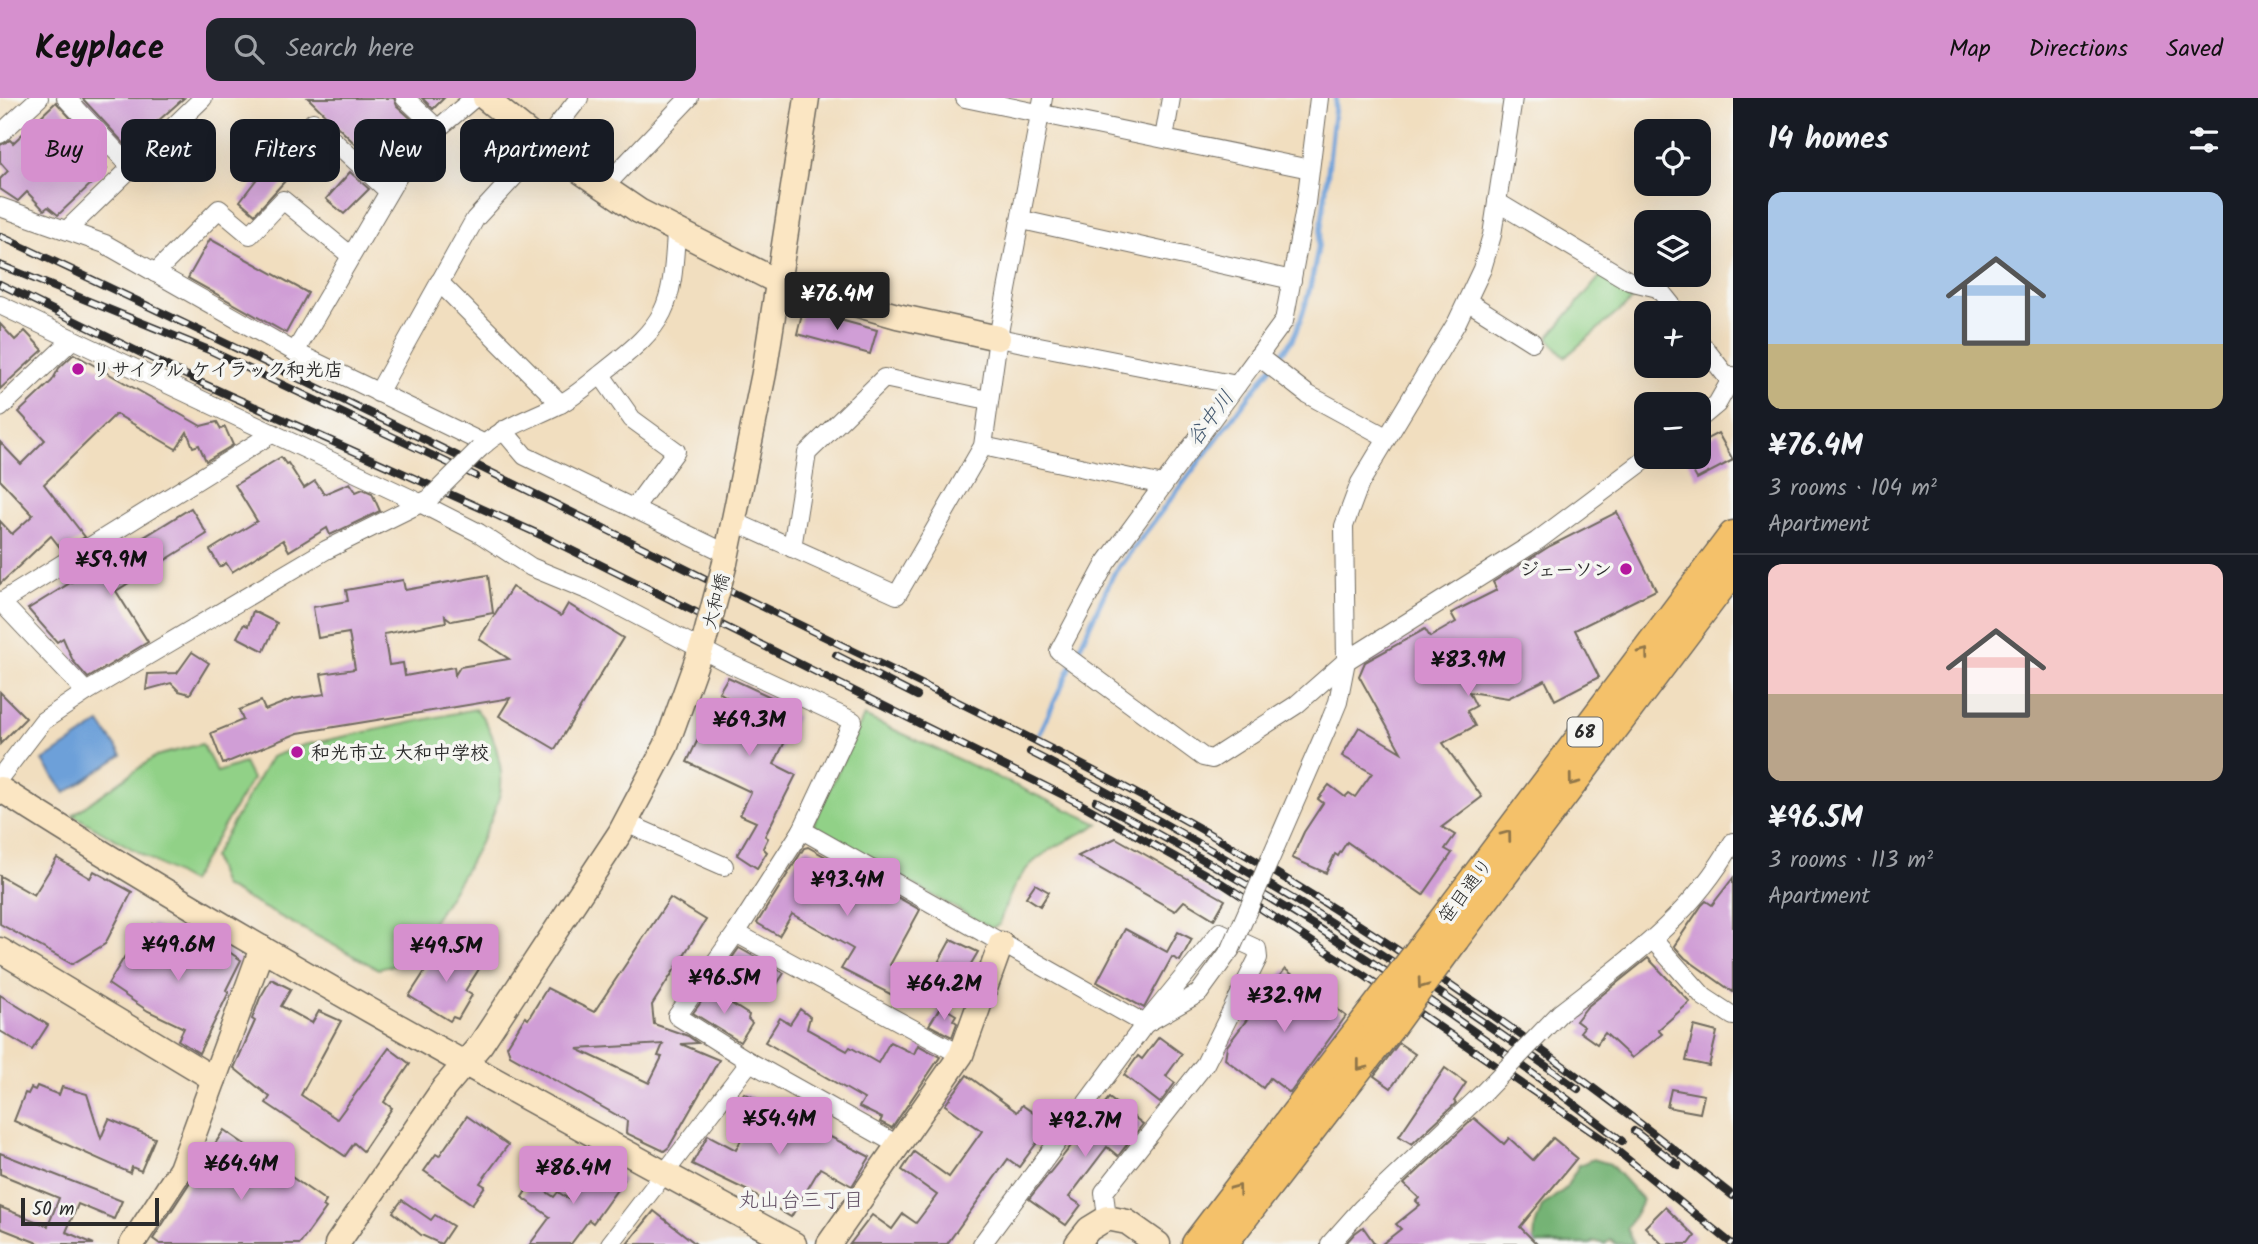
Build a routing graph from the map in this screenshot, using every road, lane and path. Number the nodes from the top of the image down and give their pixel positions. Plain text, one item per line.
1 (39, 98) edge
2 (66, 98) edge
3 (202, 98) edge
4 (405, 98) edge
5 (474, 98) edge
6 (485, 98) edge
7 (579, 98) edge
8 (689, 98) edge
9 (807, 98) edge
10 (965, 98) edge
11 (1171, 98) edge
12 (1319, 98) edge
13 (1513, 98) edge
14 (1042, 106) edge
15 (180, 119) edge
16 (428, 119) edge
17 (511, 119) edge
18 (562, 119) edge
19 (446, 123) edge
20 (0, 134) edge
21 (1164, 138) junction
22 (340, 147) edge
23 (121, 156) edge
24 (1310, 169) junction
25 (121, 177) edge
26 (394, 182) edge
27 (508, 182) edge
28 (597, 182) edge
29 (604, 187) junction
30 (388, 191) junction
31 (1497, 202) junction
32 (0, 208) edge
33 (1022, 220) junction
34 (67, 230) junction
35 (676, 232) junction
36 (350, 255) junction
37 (155, 273) junction
38 (1292, 280) junction
39 (439, 282) junction
40 (778, 282) junction
41 (1467, 301) junction
42 (1668, 301) edge
43 (0, 305) edge
44 (998, 338) junction
45 (72, 340) junction
46 (1532, 342) dead end
47 (295, 352) junction
48 (1711, 355) edge
49 (1262, 359) junction
50 (601, 374) junction
51 (1732, 379) edge
52 (1237, 385) junction
53 (379, 393) junction
54 (988, 400) junction
55 (561, 404) junction
56 (0, 408) edge
57 (1711, 409) edge
58 (503, 430) junction
59 (273, 433) junction
60 (1386, 437) junction
61 (482, 446) junction
62 (983, 446) junction
63 (1634, 468) edge
64 (1163, 485) junction
65 (427, 500) junction
66 (634, 508) junction
67 (734, 522) junction
68 (1733, 536) edge
69 (792, 548) junction
70 (727, 558) junction
71 (1733, 571) edge
72 (0, 602) edge
73 (704, 643) junction
74 (1346, 662) junction
75 (86, 692) junction
76 (0, 777) edge
77 (0, 789) edge
78 (626, 822) junction
79 (802, 830) junction
80 (1733, 842) edge
81 (724, 866) dead end
82 (736, 933) junction
83 (1445, 934) junction
84 (1654, 941) junction
85 (1001, 944) junction
86 (262, 948) junction
87 (0, 950) edge
88 (1733, 1016) edge
89 (1380, 1021) junction
90 (1144, 1024) junction
91 (961, 1055) junction
92 (750, 1062) junction
93 (463, 1065) junction
94 (214, 1079) junction
95 (898, 1146) junction
96 (664, 1173) junction
97 (1107, 1218) junction
98 (132, 1244) edge
99 (337, 1244) edge
100 (610, 1244) edge
101 (794, 1244) edge
102 (829, 1244) edge
103 (982, 1244) edge
104 (1077, 1244) edge
105 (1158, 1244) edge
106 (1196, 1244) edge
107 (1223, 1244) edge
108 (1330, 1244) edge

1 - 20 street
2 - 23 street
3 - 15 street
4 - 16 street
5 - 19 street
6 - 17 street
7 - 18 street
8 - 29 street
9 - 40 street, 大和橋
10 - 14 street
11 - 21 street
12 - 24 street
13 - 31 street
14 - 21 street
14 - 33 street
21 - 24 street
22 - 30 street
24 - 38 street
25 - 34 street
26 - 30 street
27 - 39 street
28 - 29 street
29 - 35 street
30 - 36 street
31 - 41 street
31 - 42 street
32 - 34 street
33 - 38 street
33 - 44 street
34 - 37 street
35 - 40 street
35 - 50 street
36 - 37 street
36 - 47 street
37 - 47 street
38 - 49 street
39 - 53 street
39 - 55 street
40 - 44 street
40 - 67 street, 大和橋
41 - 46 street
41 - 60 street
43 - 45 street
44 - 52 street
44 - 54 street
45 - 56 street
45 - 59 street
47 - 53 street
48 - 51 street
49 - 52 street
49 - 60 street
50 - 55 street
50 - 66 street
51 - 57 street
52 - 64 street
53 - 61 street
54 - 62 street
54 - 69 street
55 - 58 street
58 - 61 street
58 - 66 street
59 - 65 street
59 - 72 street
60 - 74 street
61 - 65 street, bridge
62 - 64 street
62 - 69 street
63 - 74 street
64 - 74 street
65 - 73 street
65 - 75 street
66 - 70 street
67 - 69 street
67 - 70 street, 大和橋
83 -> 68 main road, 笹目通り / 68
70 - 73 street, 大和橋, bridge
71 -> 83 main road, 笹目通り / 68
72 - 75 street
73 - 78 street, 大和橋
73 - 79 street
74 - 90 street, bridge
75 - 76 street
77 - 86 street
78 - 81 street
78 - 93 street, 大和橋
79 - 82 street
79 - 85 street
80 - 84 street
82 - 91 street
82 - 92 street
83 - 89 main road, 笹目通り / 68, bridge
84 - 88 street
84 - 108 street, bridge
85 - 90 street
85 - 91 street
86 - 93 street
86 - 94 street
87 - 94 street
106 -> 89 main road, 笹目通り / 68
89 -> 107 main road, 笹目通り / 68
90 - 97 street
90 - 103 street
91 - 95 street
92 - 95 street
92 - 96 street
93 - 96 street
93 - 99 street, 大和橋
94 - 98 street
95 - 102 street
96 - 100 street
96 - 101 street
97 - 104 street
97 - 105 street

